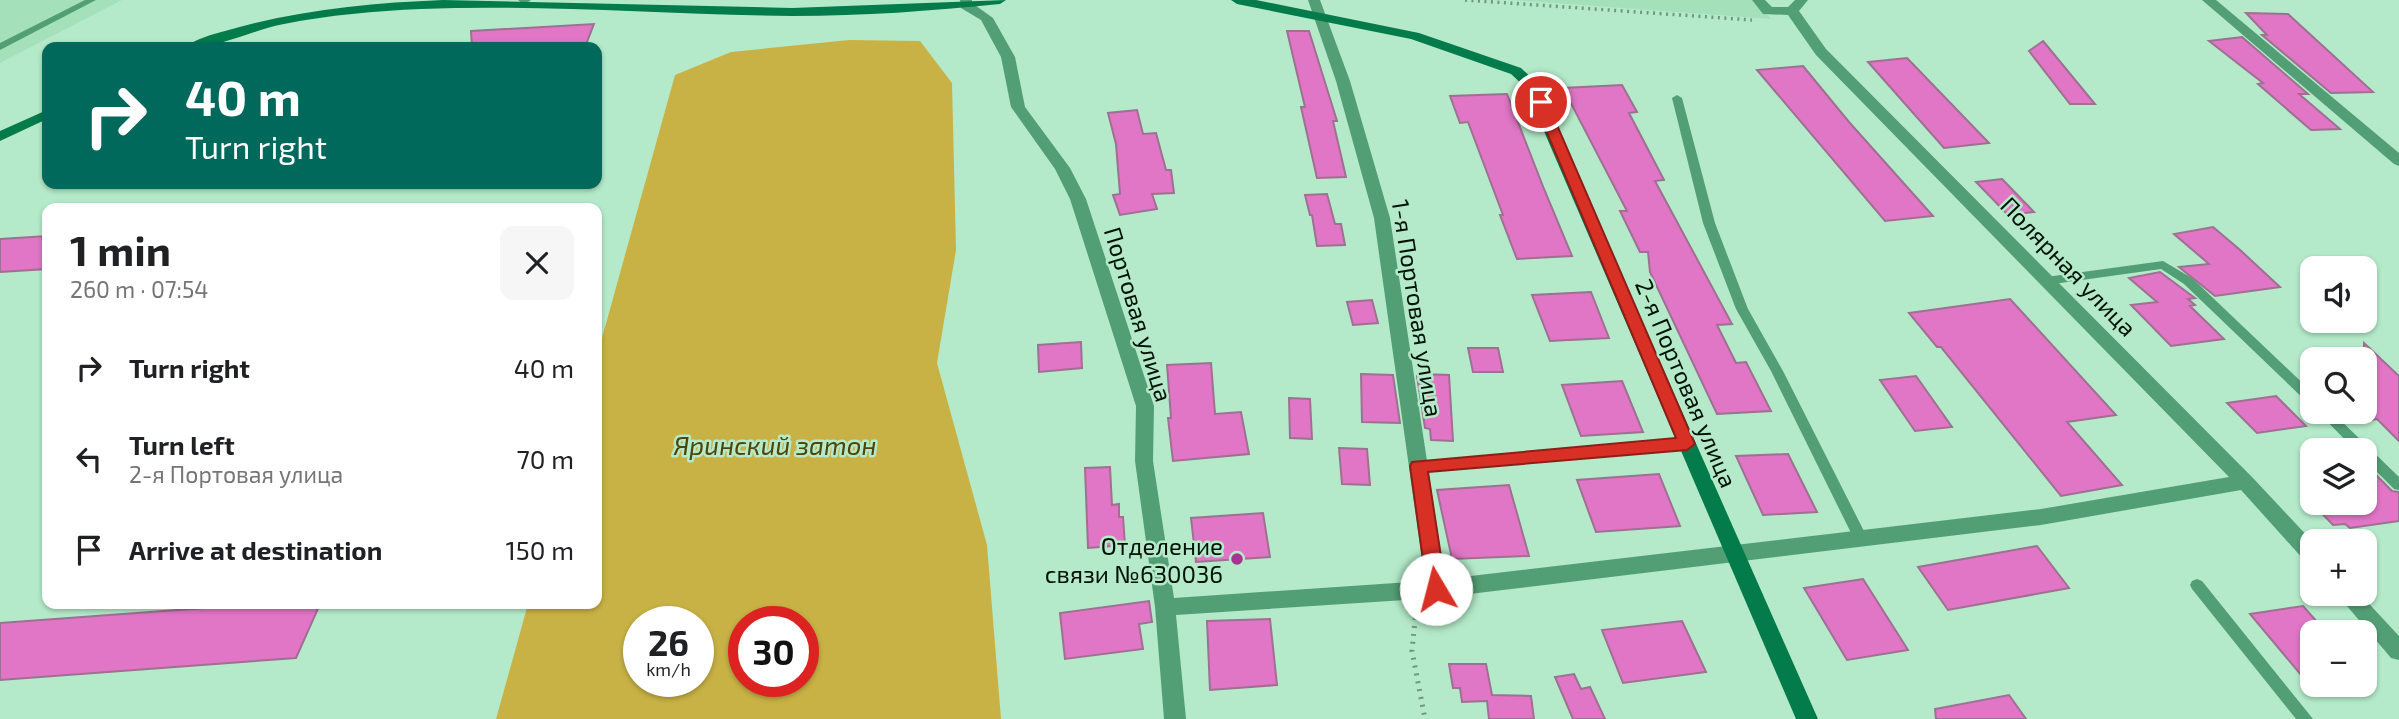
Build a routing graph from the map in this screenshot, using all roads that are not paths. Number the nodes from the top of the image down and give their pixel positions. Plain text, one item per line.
1 (92, 0) edge
2 (1000, 0) edge
3 (1237, 0) edge
4 (1758, 0) edge
5 (2208, 0) edge
6 (524, 1) edge
7 (966, 2) edge
8 (1797, 5) edge
9 (1317, 7) edge
10 (209, 42) edge
11 (0, 47) edge
12 (1677, 99) dead end
13 (42, 117) edge
14 (0, 138) edge
15 (2399, 161) edge
16 (2046, 281) junction
17 (2300, 388) edge
18 (2337, 424) edge
19 (2351, 438) edge
20 (1687, 444) junction
21 (2377, 463) edge
22 (1418, 466) junction
23 (2245, 482) junction
24 (2399, 485) edge
25 (1861, 539) junction
26 (2300, 542) edge
27 (1734, 554) junction
28 (2197, 586) dead end
29 (1429, 589) junction
30 (2358, 606) edge
31 (1165, 607) junction
32 (2399, 651) edge
33 (1175, 719) edge
34 (1807, 719) edge
35 (2305, 719) edge

1 - 11 lane
2 - 7 street
3 - 9 street
4 - 8 street, Полярная улица
5 - 15 street
6 - 7 street
6 - 10 street
7 - 31 street, Портовая улица
8 - 16 street, Полярная улица
9 - 20 street, 2-я Портовая улица
9 - 22 street, 1-я Портовая улица
12 - 25 lane
13 - 14 street
16 - 17 lane
16 - 23 street, Полярная улица
18 - 19 lane
20 - 22 lane
20 - 27 street, 2-я Портовая улица
21 - 24 lane
22 - 29 street, 1-я Портовая улица
23 - 25 street
23 - 26 street, Полярная улица
25 - 27 street
27 - 29 street
27 - 34 street, 2-я Портовая улица
28 - 35 lane
29 - 31 street
30 - 32 street
31 - 33 street, Портовая улица

